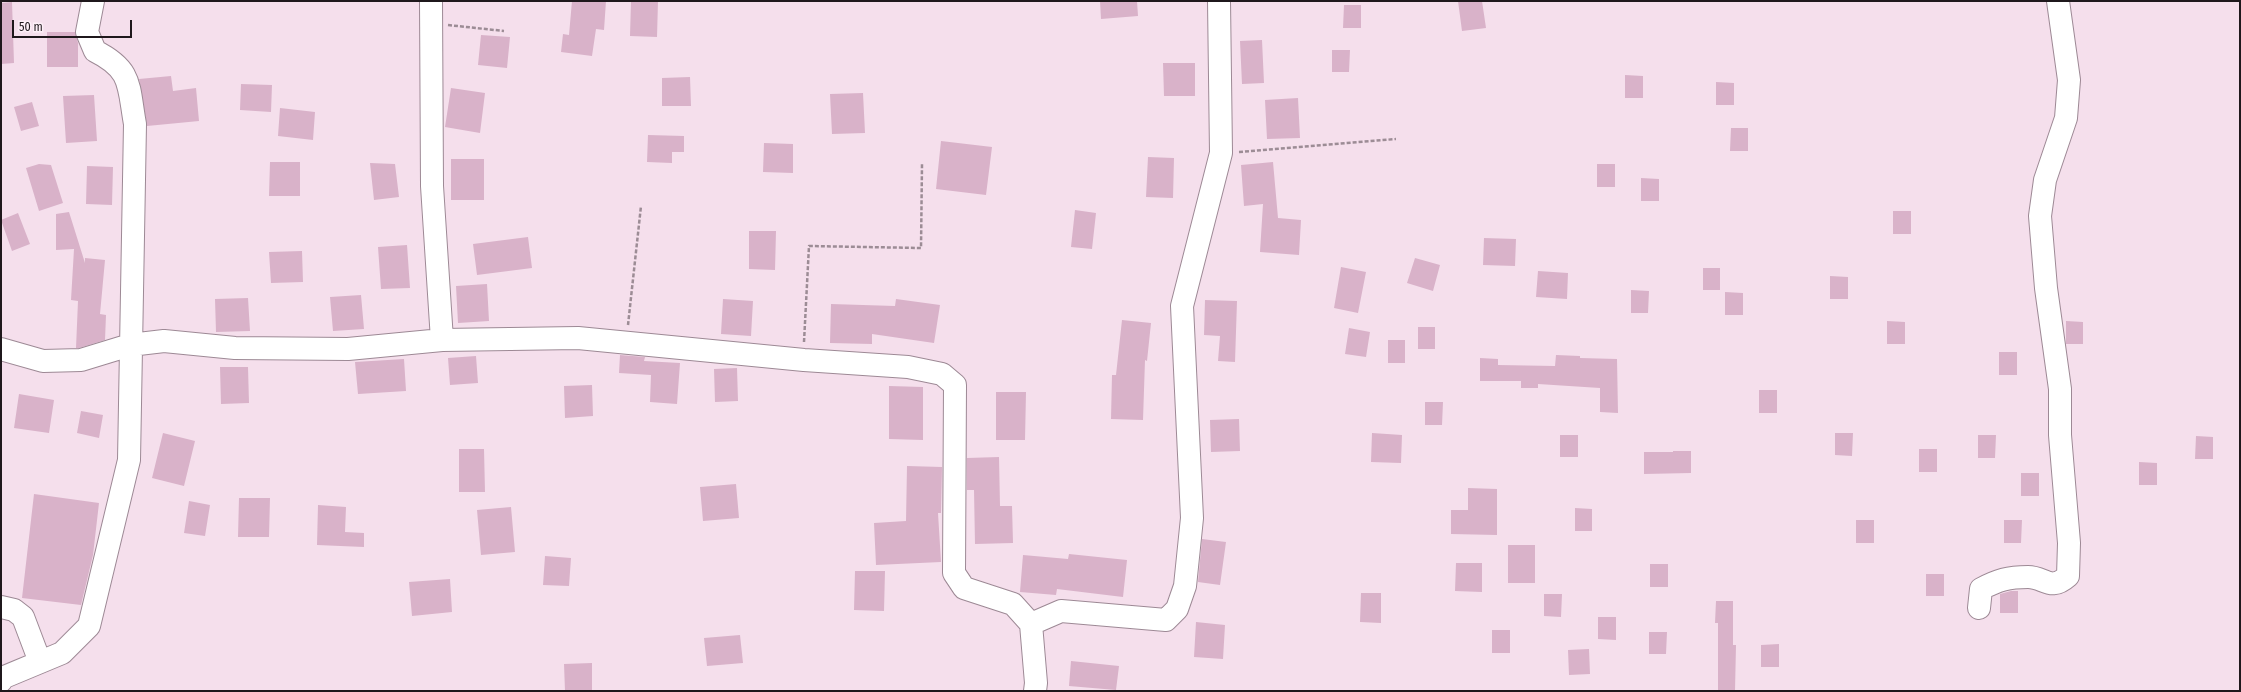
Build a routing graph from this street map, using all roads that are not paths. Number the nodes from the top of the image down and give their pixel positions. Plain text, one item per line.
1 (93, 1) edge
2 (431, 1) edge
3 (1219, 1) edge
4 (2058, 1) edge
5 (442, 340) junction
6 (130, 345) junction
7 (1, 349) edge
8 (1, 607) edge
9 (1979, 608) dead end
10 (1030, 624) junction
11 (40, 662) junction
12 (1, 680) edge
13 (1035, 691) edge

1 - 6 street
2 - 5 street
3 - 10 street
4 - 9 street
5 - 6 street
5 - 10 street
6 - 7 street
6 - 11 street
8 - 11 street
10 - 13 street
11 - 12 street

